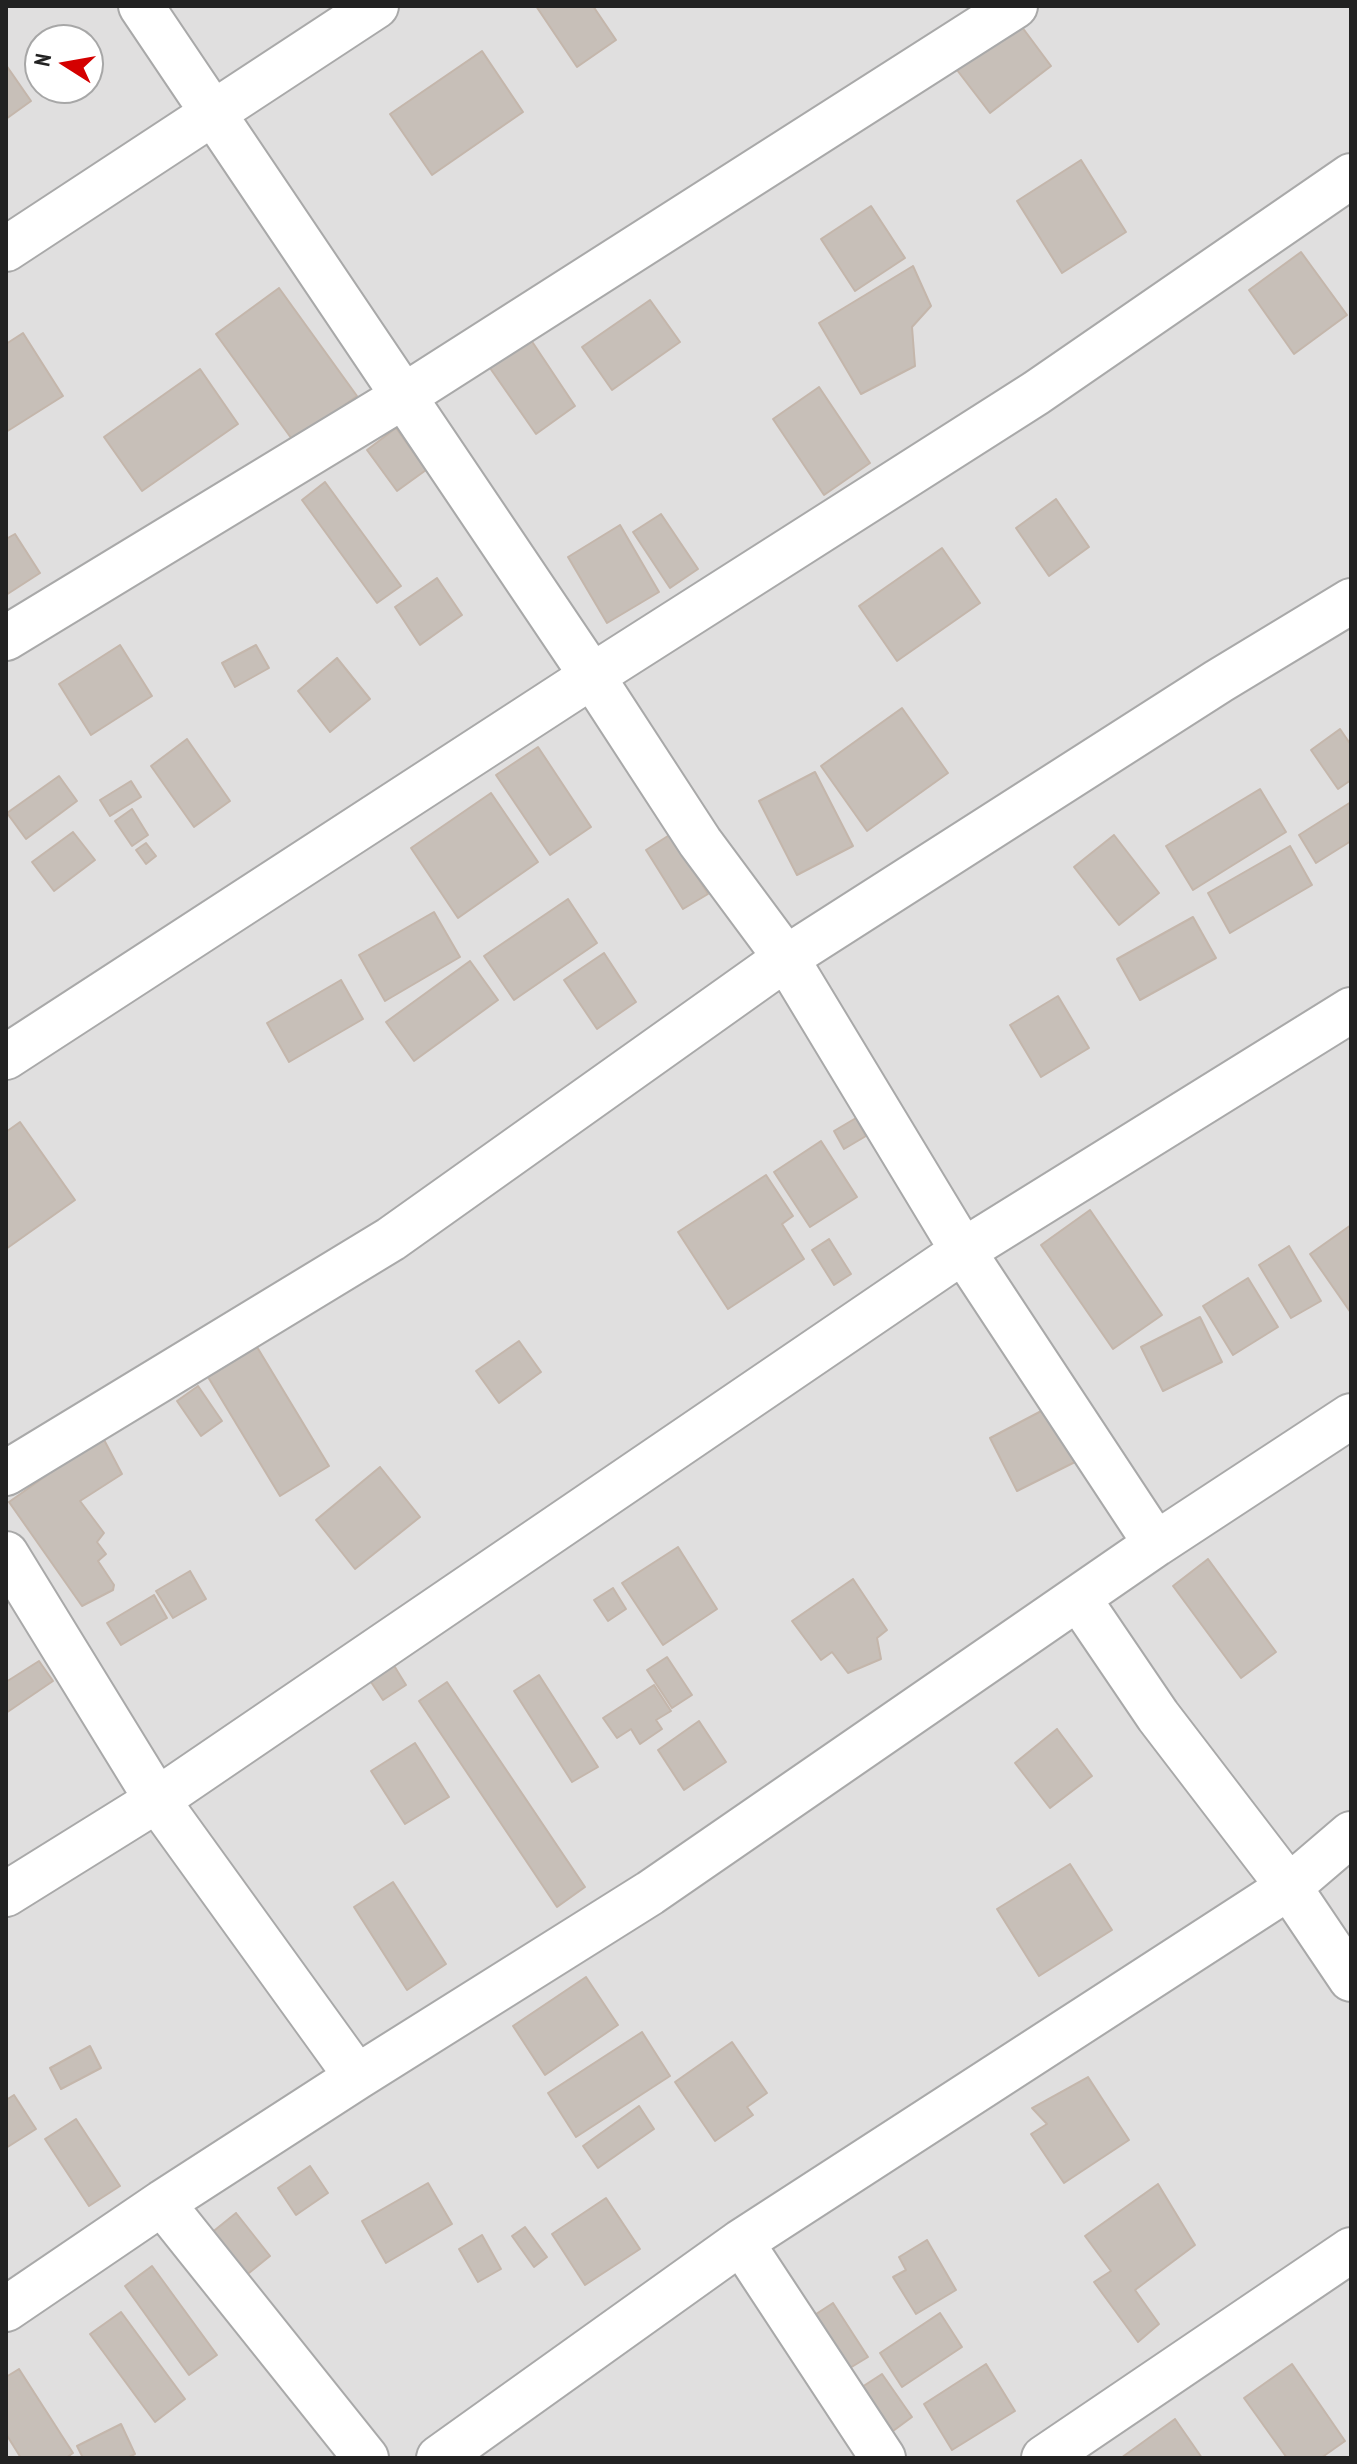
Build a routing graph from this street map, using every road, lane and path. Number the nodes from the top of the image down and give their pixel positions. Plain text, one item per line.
1 (141, 6) edge
2 (376, 6) edge
3 (1015, 6) edge
4 (211, 113) junction
5 (1351, 176) edge
6 (6, 249) edge
7 (404, 396) junction
8 (1351, 601) edge
9 (6, 638) edge
10 (592, 676) junction
11 (786, 958) junction
12 (1351, 1010) edge
13 (6, 1057) edge
14 (963, 1251) junction
15 (1351, 1416) edge
16 (6, 1473) edge
17 (1156, 1544) junction
18 (6, 1554) edge
19 (1078, 1598) junction
20 (157, 1800) junction
21 (1351, 1834) edge
22 (1289, 1887) junction
23 (6, 1894) edge
24 (1351, 1979) edge
25 (357, 2077) junction
26 (162, 2203) junction
27 (741, 2242) junction
28 (1351, 2250) edge
29 (6, 2309) edge
30 (366, 2458) edge
31 (439, 2458) edge
32 (883, 2458) edge
33 (1044, 2458) edge

1 - 4 street
2 - 4 street
3 - 7 street
4 - 6 street
4 - 7 street
5 - 10 street
7 - 9 street
7 - 10 street
8 - 11 street
10 - 11 street
10 - 13 street
11 - 14 street
11 - 16 street
12 - 14 street
14 - 17 street
14 - 20 street
15 - 17 street
17 - 19 street
18 - 20 street
19 - 22 street
19 - 25 street
20 - 23 street
20 - 25 street
21 - 22 street
22 - 24 street
22 - 27 street
25 - 26 street
26 - 29 street
26 - 30 street
27 - 31 street
27 - 32 street
28 - 33 street

